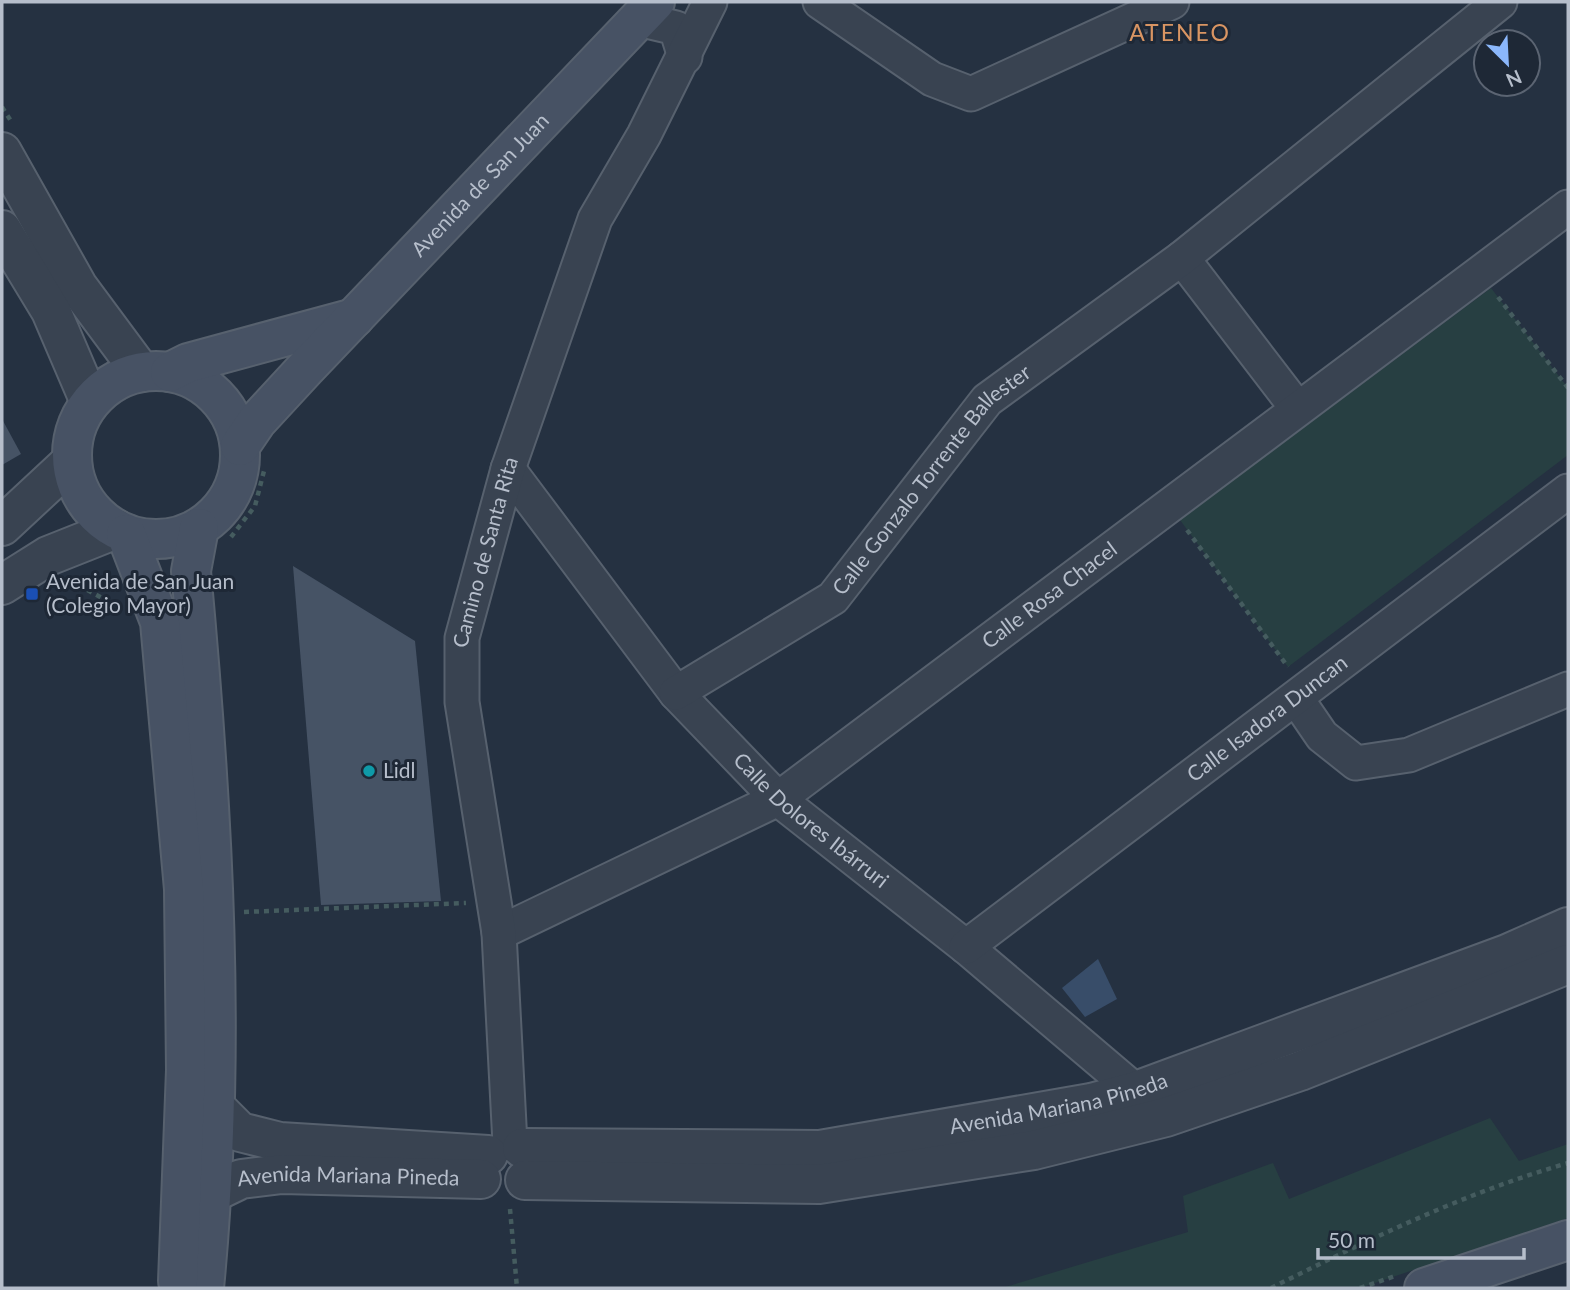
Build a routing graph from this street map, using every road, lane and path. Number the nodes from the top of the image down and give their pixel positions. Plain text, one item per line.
1 (710, 2) edge
2 (820, 2) edge
3 (1172, 2) edge
4 (1500, 2) edge
5 (647, 10) edge
6 (685, 57) junction
7 (2, 107) edge
8 (9, 141) edge
9 (1568, 207) edge
10 (2, 230) edge
11 (1182, 258) junction
12 (1480, 272) junction
13 (356, 317) junction
14 (156, 372) junction
15 (1568, 388) edge
16 (90, 402) junction
17 (1297, 408) junction
18 (254, 451) junction
19 (71, 461) junction
20 (508, 469) junction
21 (1568, 491) edge
22 (1167, 506) junction
23 (2, 526) edge
24 (121, 532) junction
25 (214, 534) junction
26 (15, 577) edge
27 (121, 609) dead end
28 (1568, 689) edge
29 (676, 693) junction
30 (1296, 698) junction
31 (778, 799) junction
32 (236, 912) dead end
33 (496, 917) junction
34 (1568, 927) edge
35 (966, 947) junction
36 (1568, 964) edge
37 (1136, 1091) junction
38 (216, 1108) junction
39 (1166, 1117) junction
40 (1568, 1163) edge
41 (507, 1168) junction
42 (210, 1194) junction
43 (1568, 1240) edge
44 (177, 1288) edge
45 (204, 1288) edge
46 (517, 1288) edge
47 (1271, 1288) edge
48 (1424, 1288) edge

1 - 6 street, Camino de Santa Rita
2 - 3 street
4 - 11 street, Calle Gonzalo Torrente Ballester
5 - 6 street
5 - 13 main road, Avenida de San Juan
6 - 20 street, Camino de Santa Rita
7 - 8 path
8 - 14 street
9 - 12 street, Calle Rosa Chacel
10 - 16 street
11 - 17 street
11 - 29 street, Calle Gonzalo Torrente Ballester
12 - 15 path
12 - 17 street, Calle Rosa Chacel
13 - 14 main road
13 - 18 main road, Avenida de San Juan
14 - 16 main road
14 - 18 main road
16 - 19 main road
17 - 22 street, Calle Rosa Chacel
18 - 25 main road
18 - 25 path
19 - 23 street
19 - 24 main road
20 - 29 street, Calle Dolores Ibárruri
20 - 33 street, Camino de Santa Rita
21 - 30 street, Calle Isadora Duncan
22 - 30 path
22 - 31 street, Calle Rosa Chacel
24 - 25 main road
24 - 26 street
24 - 44 main road
25 - 38 main road
26 - 27 path
28 - 30 street
29 - 31 street, Calle Dolores Ibárruri
30 - 35 street, Calle Isadora Duncan
31 - 33 street, Calle Rosa Chacel
31 - 35 street, Calle Dolores Ibárruri
32 - 33 path
33 - 41 street, Camino de Santa Rita
34 - 37 street, Avenida Mariana Pineda
35 - 37 street, Calle Dolores Ibárruri
36 - 39 street, Avenida Mariana Pineda
37 - 39 street, Calle Dolores Ibárruri
37 - 41 street, Avenida Mariana Pineda
38 - 41 street, Avenida Mariana Pineda
38 - 42 main road
39 - 41 street, Avenida Mariana Pineda
40 - 47 path
41 - 42 street, Avenida Mariana Pineda
41 - 46 path
42 - 45 main road
43 - 48 main road

